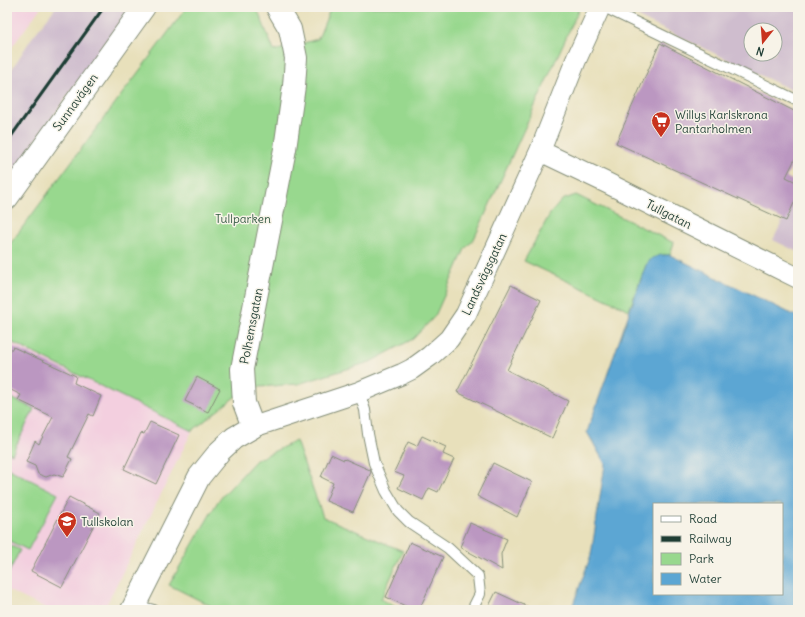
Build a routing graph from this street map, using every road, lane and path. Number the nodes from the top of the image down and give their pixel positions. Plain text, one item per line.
1 (144, 7) edge
2 (277, 7) edge
3 (600, 7) edge
4 (604, 7) edge
5 (798, 101) edge
6 (540, 151) junction
7 (7, 198) edge
8 (798, 278) edge
9 (358, 392) junction
10 (253, 427) junction
11 (140, 608) edge
12 (472, 610) edge

1 - 7 street, Sunnavägen
2 - 10 street, Polhemsgatan
3 - 6 street, Landsvägsgatan
4 - 5 lane
6 - 8 street, Tullgatan
6 - 9 street, Landsvägsgatan
9 - 10 street, Landsvägsgatan
9 - 12 lane
10 - 11 street

